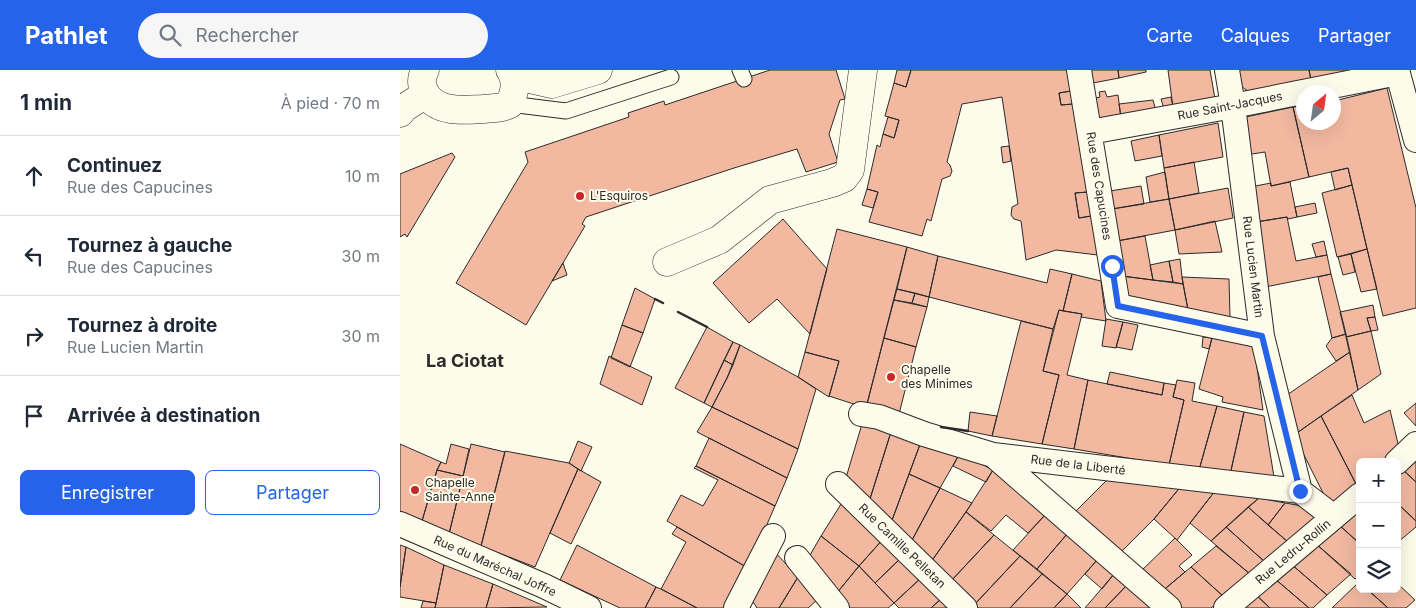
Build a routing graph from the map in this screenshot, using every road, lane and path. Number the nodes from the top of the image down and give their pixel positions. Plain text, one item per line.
1 (598, 70) edge
2 (862, 70) edge
3 (1079, 70) edge
4 (1227, 70) edge
5 (1397, 71) edge
6 (511, 72) edge
7 (671, 77) dead end
8 (425, 82) edge
9 (510, 104) junction
10 (1233, 106) junction
11 (400, 113) edge
12 (1090, 132) junction
13 (1416, 140) edge
14 (668, 262) dead end
15 (1262, 336) junction
16 (861, 414) dead end
17 (1416, 444) edge
18 (993, 455) junction
19 (1401, 458) edge
20 (838, 484) dead end
21 (1300, 491) junction
22 (1356, 498) edge
23 (1334, 517) junction
24 (400, 524) edge
25 (773, 536) dead end
26 (797, 558) dead end
27 (741, 605) edge
28 (589, 608) edge
29 (838, 608) edge
30 (965, 608) edge
31 (1169, 608) edge
32 (1226, 608) edge

1 - 6 street
2 - 14 street
3 - 12 street, Rue des Capucines
4 - 10 street, Rue Lucien Martin
5 - 10 street, Rue Saint-Jacques
5 - 13 street
6 - 9 street
7 - 9 lane
8 - 9 street
8 - 11 street
10 - 12 street, Rue Saint-Jacques
10 - 15 street, Rue Lucien Martin
12 - 15 street, Rue des Capucines
15 - 21 street, Rue Lucien Martin
16 - 18 street, Rue de la Liberté
17 - 19 street
18 - 21 street, Rue de la Liberté
18 - 31 street
20 - 30 street, Rue Camille Pelletan
21 - 23 street
22 - 23 street, Rue Ledru-Rollin
23 - 32 street, Rue Ledru-Rollin
24 - 28 street, Rue du Maréchal Joffre
25 - 27 street
26 - 29 street

